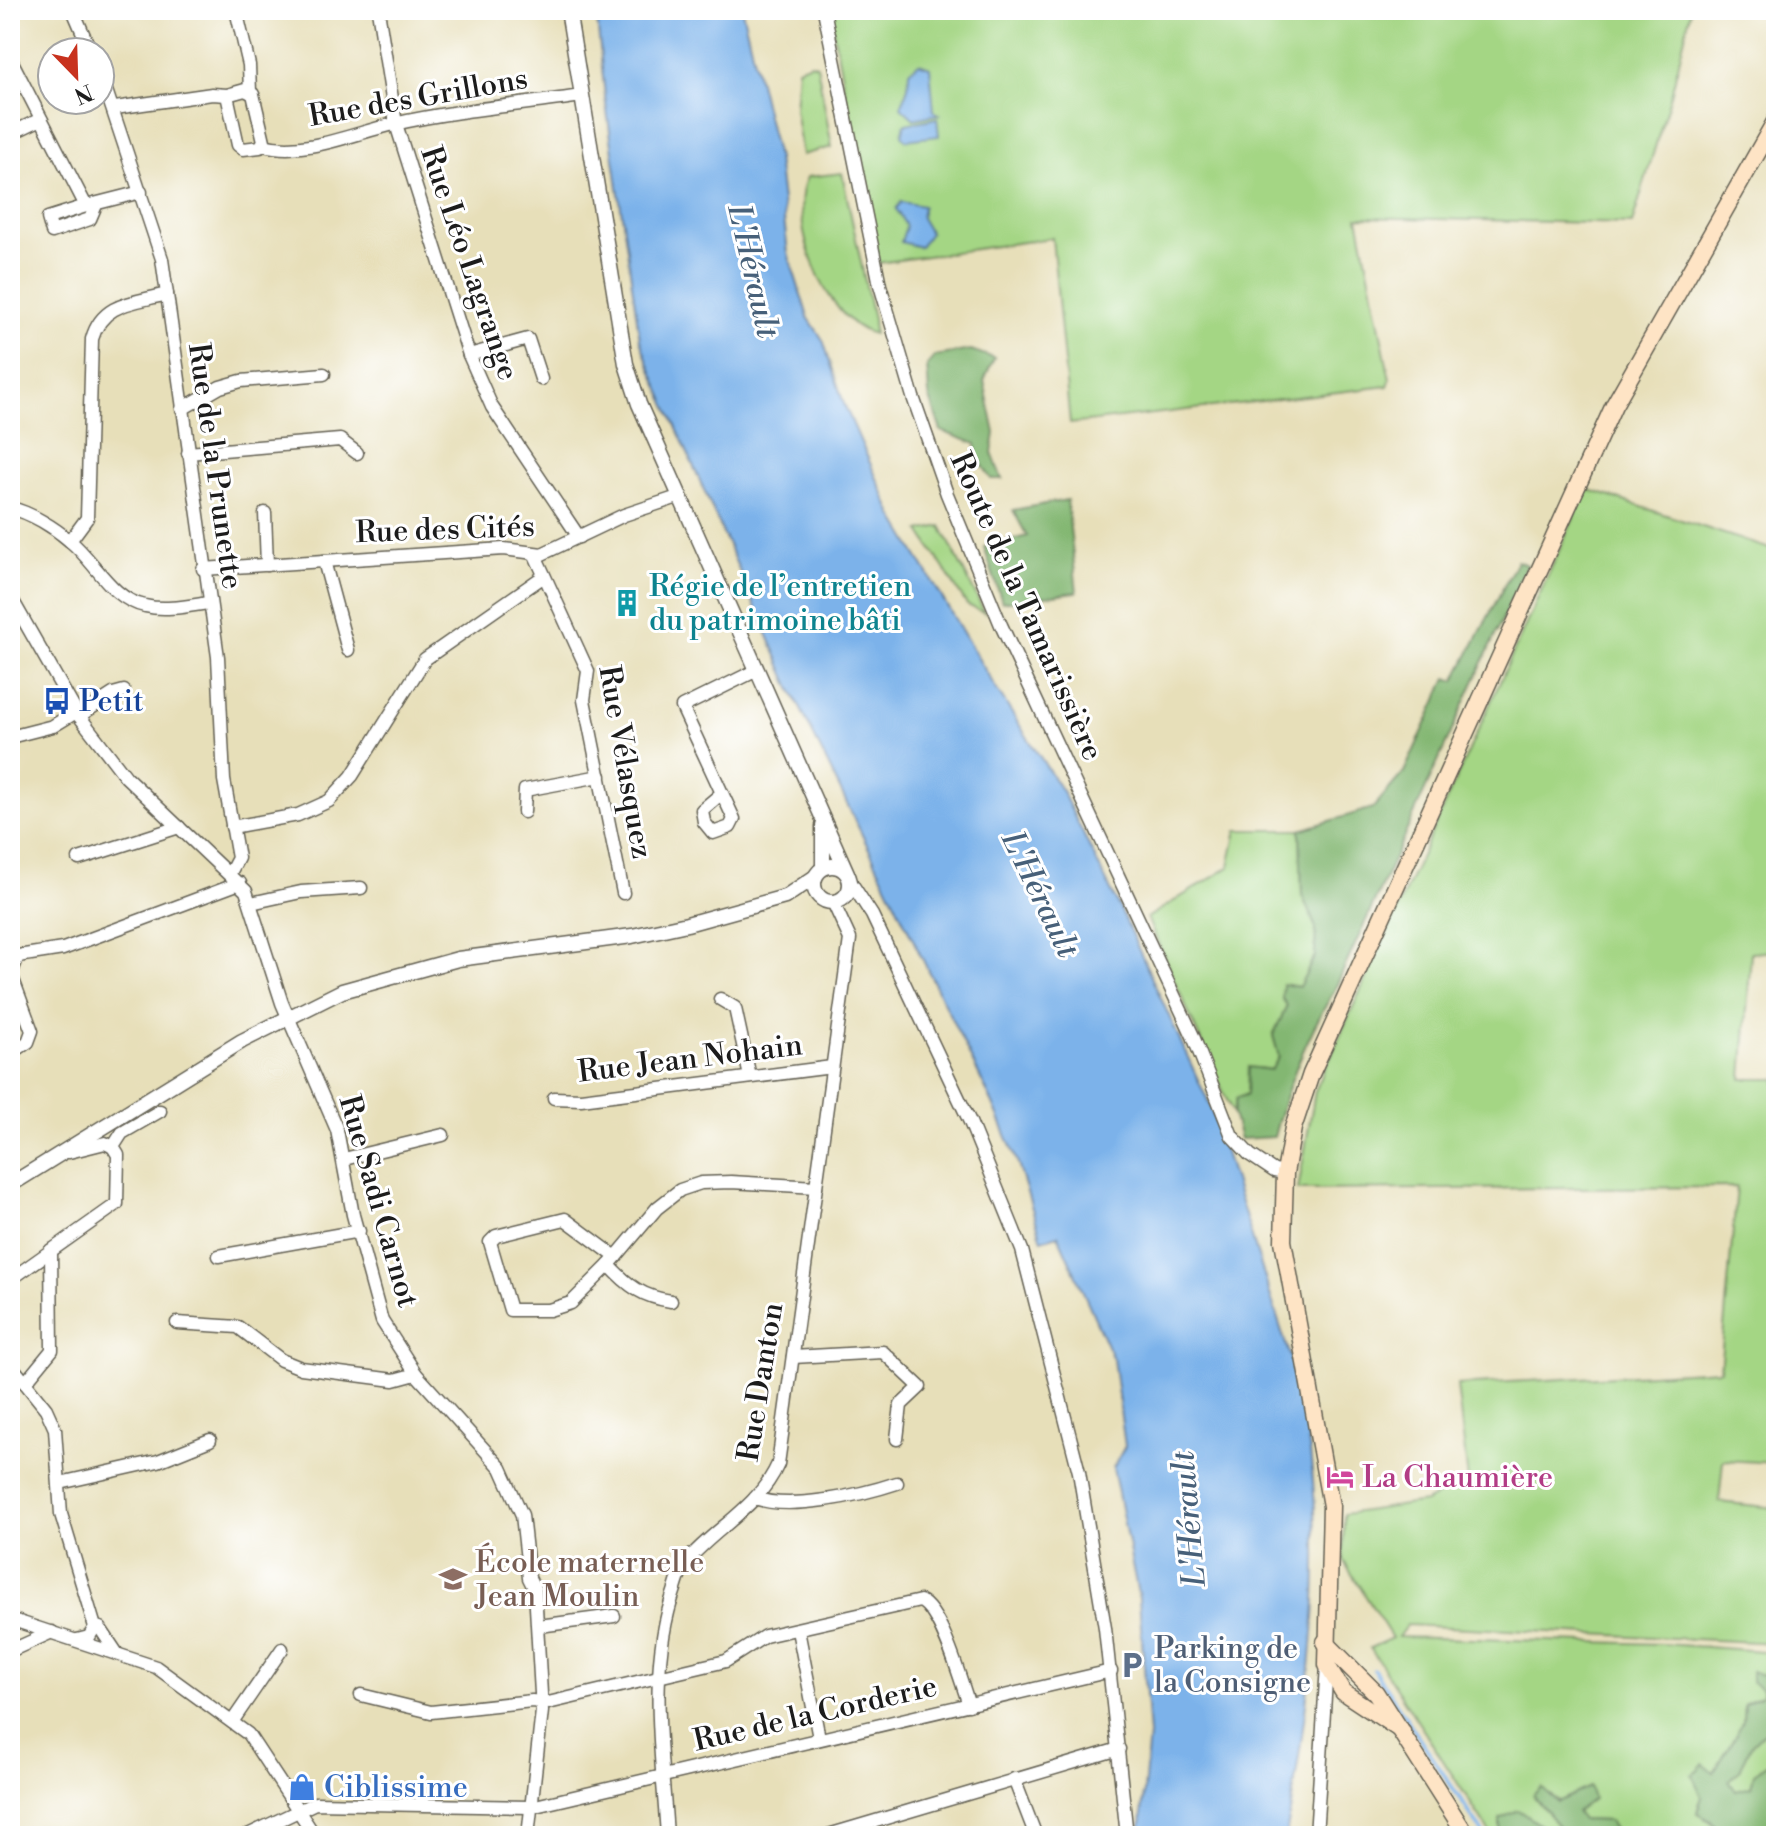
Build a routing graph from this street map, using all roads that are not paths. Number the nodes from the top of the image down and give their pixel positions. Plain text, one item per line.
1 (73, 10) edge
2 (236, 10) edge
3 (378, 10) edge
4 (568, 10) edge
5 (824, 10) edge
6 (84, 36) edge
7 (10, 58) edge
8 (250, 92) junction
9 (227, 95) junction
10 (582, 96) junction
11 (116, 108) edge
12 (116, 111) edge
13 (41, 119) junction
14 (1776, 120) edge
15 (396, 124) junction
16 (10, 134) edge
17 (1776, 139) edge
18 (263, 145) junction
19 (141, 192) junction
20 (1693, 267) junction
21 (167, 294) junction
22 (469, 355) junction
23 (324, 374) dead end
24 (541, 379) dead end
25 (182, 409) junction
26 (188, 453) junction
27 (357, 453) dead end
28 (678, 497) junction
29 (10, 508) edge
30 (265, 513) dead end
31 (579, 537) junction
32 (70, 541) junction
33 (535, 555) junction
34 (324, 561) junction
35 (267, 565) junction
36 (203, 569) junction
37 (544, 576) junction
38 (10, 596) edge
39 (208, 603) junction
40 (348, 650) dead end
41 (757, 670) junction
42 (124, 691) dead end
43 (77, 714) junction
44 (10, 737) edge
45 (600, 776) junction
46 (722, 793) dead end
47 (524, 812) dead end
48 (823, 818) junction
49 (179, 827) junction
50 (232, 827) junction
51 (79, 859) dead end
52 (230, 873) junction
53 (819, 873) junction
54 (848, 877) junction
55 (240, 883) junction
56 (361, 888) dead end
57 (623, 893) dead end
58 (785, 897) junction
59 (828, 901) junction
60 (251, 903) junction
61 (720, 999) dead end
62 (288, 1016) junction
63 (10, 1054) edge
64 (832, 1067) junction
65 (750, 1077) junction
66 (554, 1098) dead end
67 (160, 1111) dead end
68 (443, 1135) dead end
69 (113, 1147) junction
70 (54, 1155) junction
71 (344, 1159) junction
72 (1285, 1173) junction
73 (10, 1185) edge
74 (816, 1187) junction
75 (359, 1231) junction
76 (51, 1250) junction
77 (219, 1256) dead end
78 (613, 1261) junction
79 (14, 1277) dead end
80 (671, 1301) dead end
81 (177, 1323) dead end
82 (793, 1357) junction
83 (10, 1364) edge
84 (416, 1374) junction
85 (25, 1383) junction
86 (897, 1439) dead end
87 (210, 1440) dead end
88 (60, 1483) junction
89 (897, 1483) dead end
90 (755, 1498) junction
91 (614, 1616) dead end
92 (10, 1619) edge
93 (539, 1626) junction
94 (95, 1627) junction
95 (798, 1630) junction
96 (52, 1632) junction
97 (77, 1640) junction
98 (1325, 1642) junction
99 (282, 1649) dead end
100 (10, 1651) edge
101 (116, 1652) junction
102 (1111, 1671) junction
103 (1327, 1672) junction
104 (658, 1676) junction
105 (1363, 1680) junction
106 (361, 1695) dead end
107 (542, 1702) junction
108 (969, 1705) junction
109 (232, 1722) junction
110 (1402, 1731) junction
111 (819, 1738) junction
112 (1119, 1749) junction
113 (663, 1774) junction
114 (1014, 1779) junction
115 (531, 1807) junction
116 (298, 1811) junction
117 (271, 1831) edge
118 (246, 1836) edge
119 (315, 1836) edge
120 (528, 1836) edge
121 (667, 1836) edge
122 (825, 1836) edge
123 (1036, 1836) edge
124 (1127, 1836) edge
125 (1316, 1836) edge
126 (1467, 1836) edge

1 - 6 street
2 - 8 street
3 - 15 street, Rue Léo Lagrange
4 - 10 street
5 - 72 street, Route de la Tamarissière
7 - 13 street
8 - 9 street
8 - 18 street
9 - 11 street
9 - 18 street, Rue des Grillons
10 - 15 street, Rue des Grillons
10 - 28 street
12 - 19 street, Rue de la Prunette
13 - 16 street
13 - 19 street
14 - 20 main road
15 - 18 street, Rue des Grillons
15 - 22 street, Rue Léo Lagrange
17 - 20 main road
19 - 21 street, Rue de la Prunette
20 - 72 main road
21 - 25 street, Rue de la Prunette
21 - 32 street
22 - 24 street
22 - 31 street, Rue Léo Lagrange
23 - 25 street
25 - 26 street, Rue de la Prunette
26 - 27 street
26 - 36 street, Rue de la Prunette
28 - 31 street, Rue des Cités
28 - 41 street
29 - 32 street
30 - 35 street
31 - 33 street, Rue des Cités
32 - 39 street
33 - 34 street, Rue des Cités
33 - 37 street, Rue Vélasquez
34 - 35 street, Rue des Cités
34 - 40 street
35 - 36 street, Rue des Cités
36 - 39 street, Rue de la Prunette
37 - 45 street, Rue Vélasquez
37 - 50 street
38 - 43 street, Rue Sadi Carnot
39 - 50 street, Rue de la Prunette
41 - 46 street
41 - 48 street
42 - 43 street
43 - 44 street
43 - 49 street, Rue Sadi Carnot
45 - 47 street
45 - 57 street, Rue Vélasquez
48 - 53 street
48 - 54 street
49 - 51 street
49 - 52 street, Rue Sadi Carnot
50 - 52 street, Rue de la Prunette
52 - 55 street, Rue Sadi Carnot
53 - 54 street
53 - 58 street
53 - 59 street
54 - 59 street
54 - 102 street
55 - 60 street, Rue Sadi Carnot
55 - 63 street
56 - 60 street
58 - 59 street
58 - 62 street
59 - 64 street, Rue Danton
60 - 62 street, Rue Sadi Carnot
61 - 65 street
62 - 70 street
62 - 71 street, Rue Sadi Carnot
64 - 65 street, Rue Jean Nohain
64 - 74 street, Rue Danton
65 - 66 street, Rue Jean Nohain
67 - 69 street
68 - 71 street
69 - 70 street
69 - 76 street
70 - 73 street
71 - 75 street, Rue Sadi Carnot
72 - 98 main road
74 - 78 street
74 - 82 street, Rue Danton
75 - 77 street
75 - 84 street, Rue Sadi Carnot
76 - 79 street
76 - 85 street
78 - 78 street
78 - 80 street
81 - 84 street
82 - 86 street
82 - 90 street, Rue Danton
83 - 85 street
84 - 93 street, Rue Sadi Carnot
85 - 88 street
87 - 88 street
88 - 94 street
89 - 90 street
90 - 104 street, Rue Danton
91 - 93 street
92 - 96 street
93 - 107 street, Rue Sadi Carnot
94 - 97 street
94 - 101 street
95 - 104 street
95 - 108 street
95 - 111 street
96 - 97 street
96 - 100 street
97 - 101 street
98 - 103 main road
98 - 105 main road
99 - 109 street
101 - 109 street
102 - 108 street, Rue de la Corderie
102 - 112 street
103 - 105 street
103 - 110 main road
103 - 125 street
104 - 107 street
104 - 113 street, Rue Danton
105 - 110 main road
106 - 107 street
107 - 115 street, Rue Sadi Carnot
108 - 111 street, Rue de la Corderie
109 - 116 street
110 - 126 main road
111 - 113 street, Rue de la Corderie
112 - 114 street
112 - 124 street
113 - 115 street, Rue de la Corderie
113 - 121 street, Rue Danton
114 - 122 street
114 - 123 street
115 - 116 street, Rue de la Corderie
115 - 120 street, Rue Sadi Carnot
116 - 117 street, Rue de la Corderie
116 - 119 street
117 - 118 street, Rue de la Corderie

